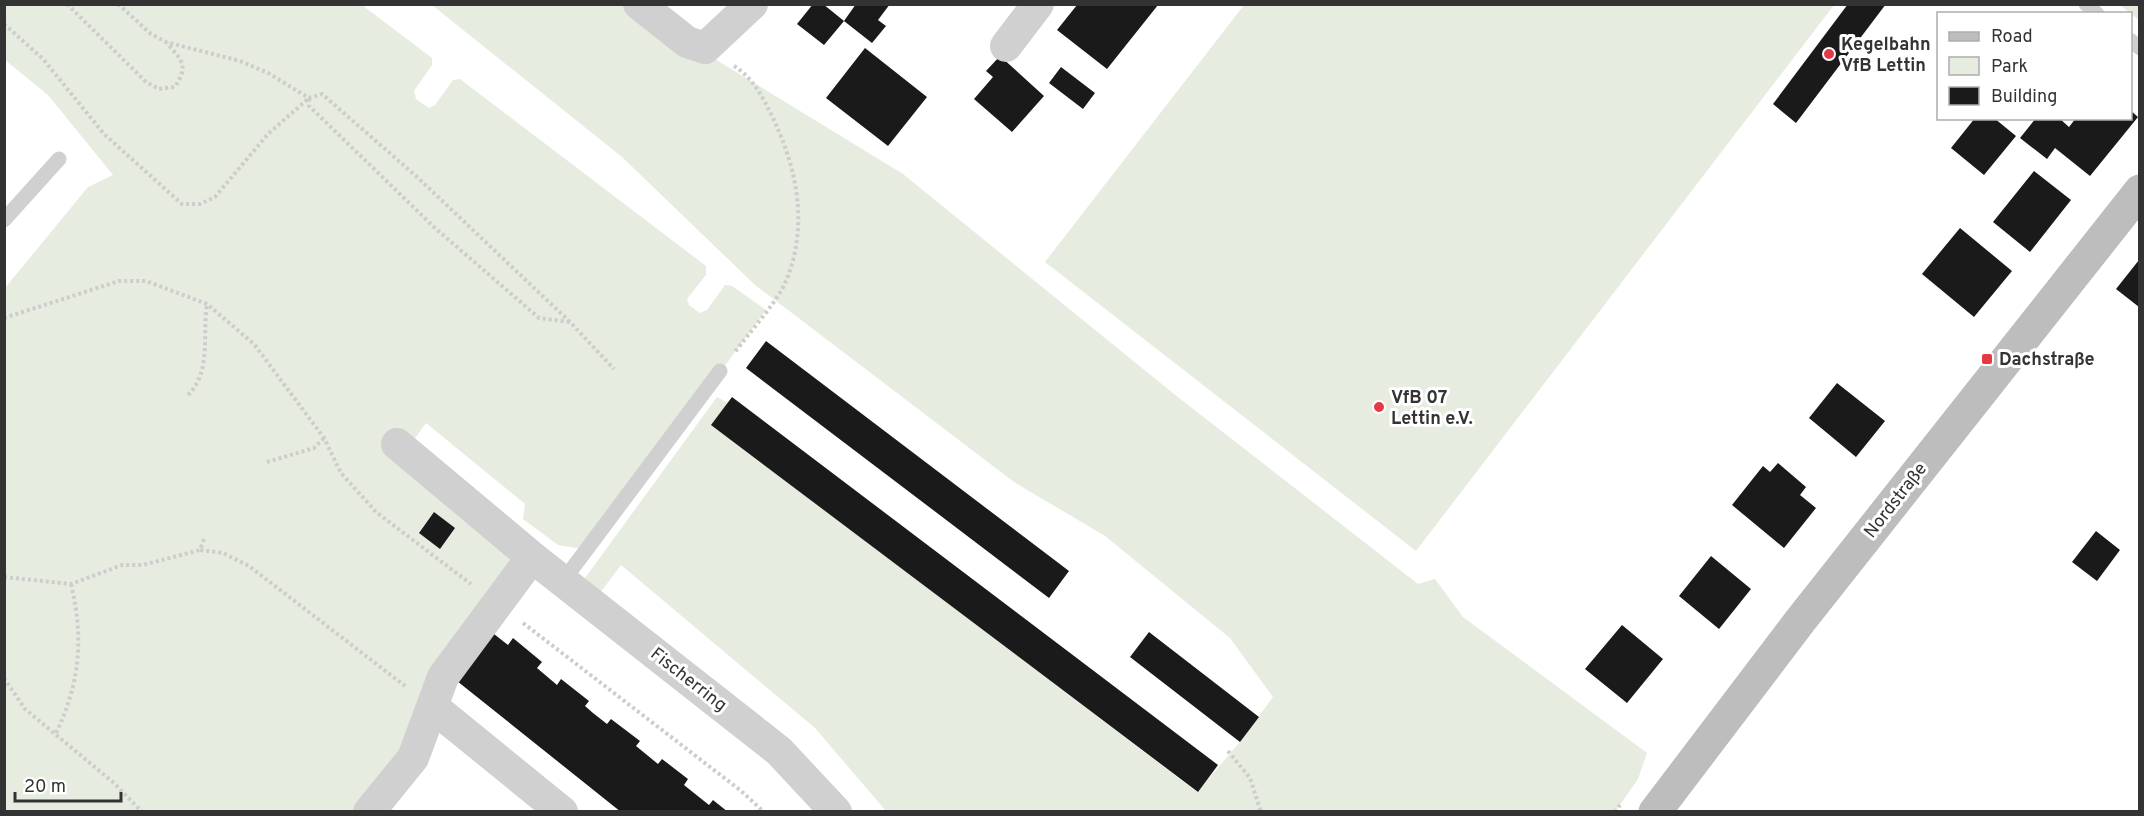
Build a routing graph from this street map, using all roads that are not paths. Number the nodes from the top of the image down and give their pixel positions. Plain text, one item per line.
1 (639, 4) edge
2 (752, 4) edge
3 (1038, 4) edge
4 (1006, 46) dead end
5 (59, 159) dead end
6 (2139, 191) edge
7 (4, 220) edge
8 (720, 371) road end
9 (397, 444) dead end
10 (532, 557) junction
11 (563, 581) junction
12 (433, 707) junction
13 (369, 812) edge
14 (562, 812) edge
15 (836, 812) edge
16 (1655, 812) edge

1 - 2 street
3 - 4 street
5 - 7 lane
6 - 16 street, Nordstraße
8 - 11 lane
9 - 10 street, Fischerring
10 - 11 street, Fischerring
10 - 12 street
11 - 15 street, Fischerring
12 - 13 street
12 - 14 street

